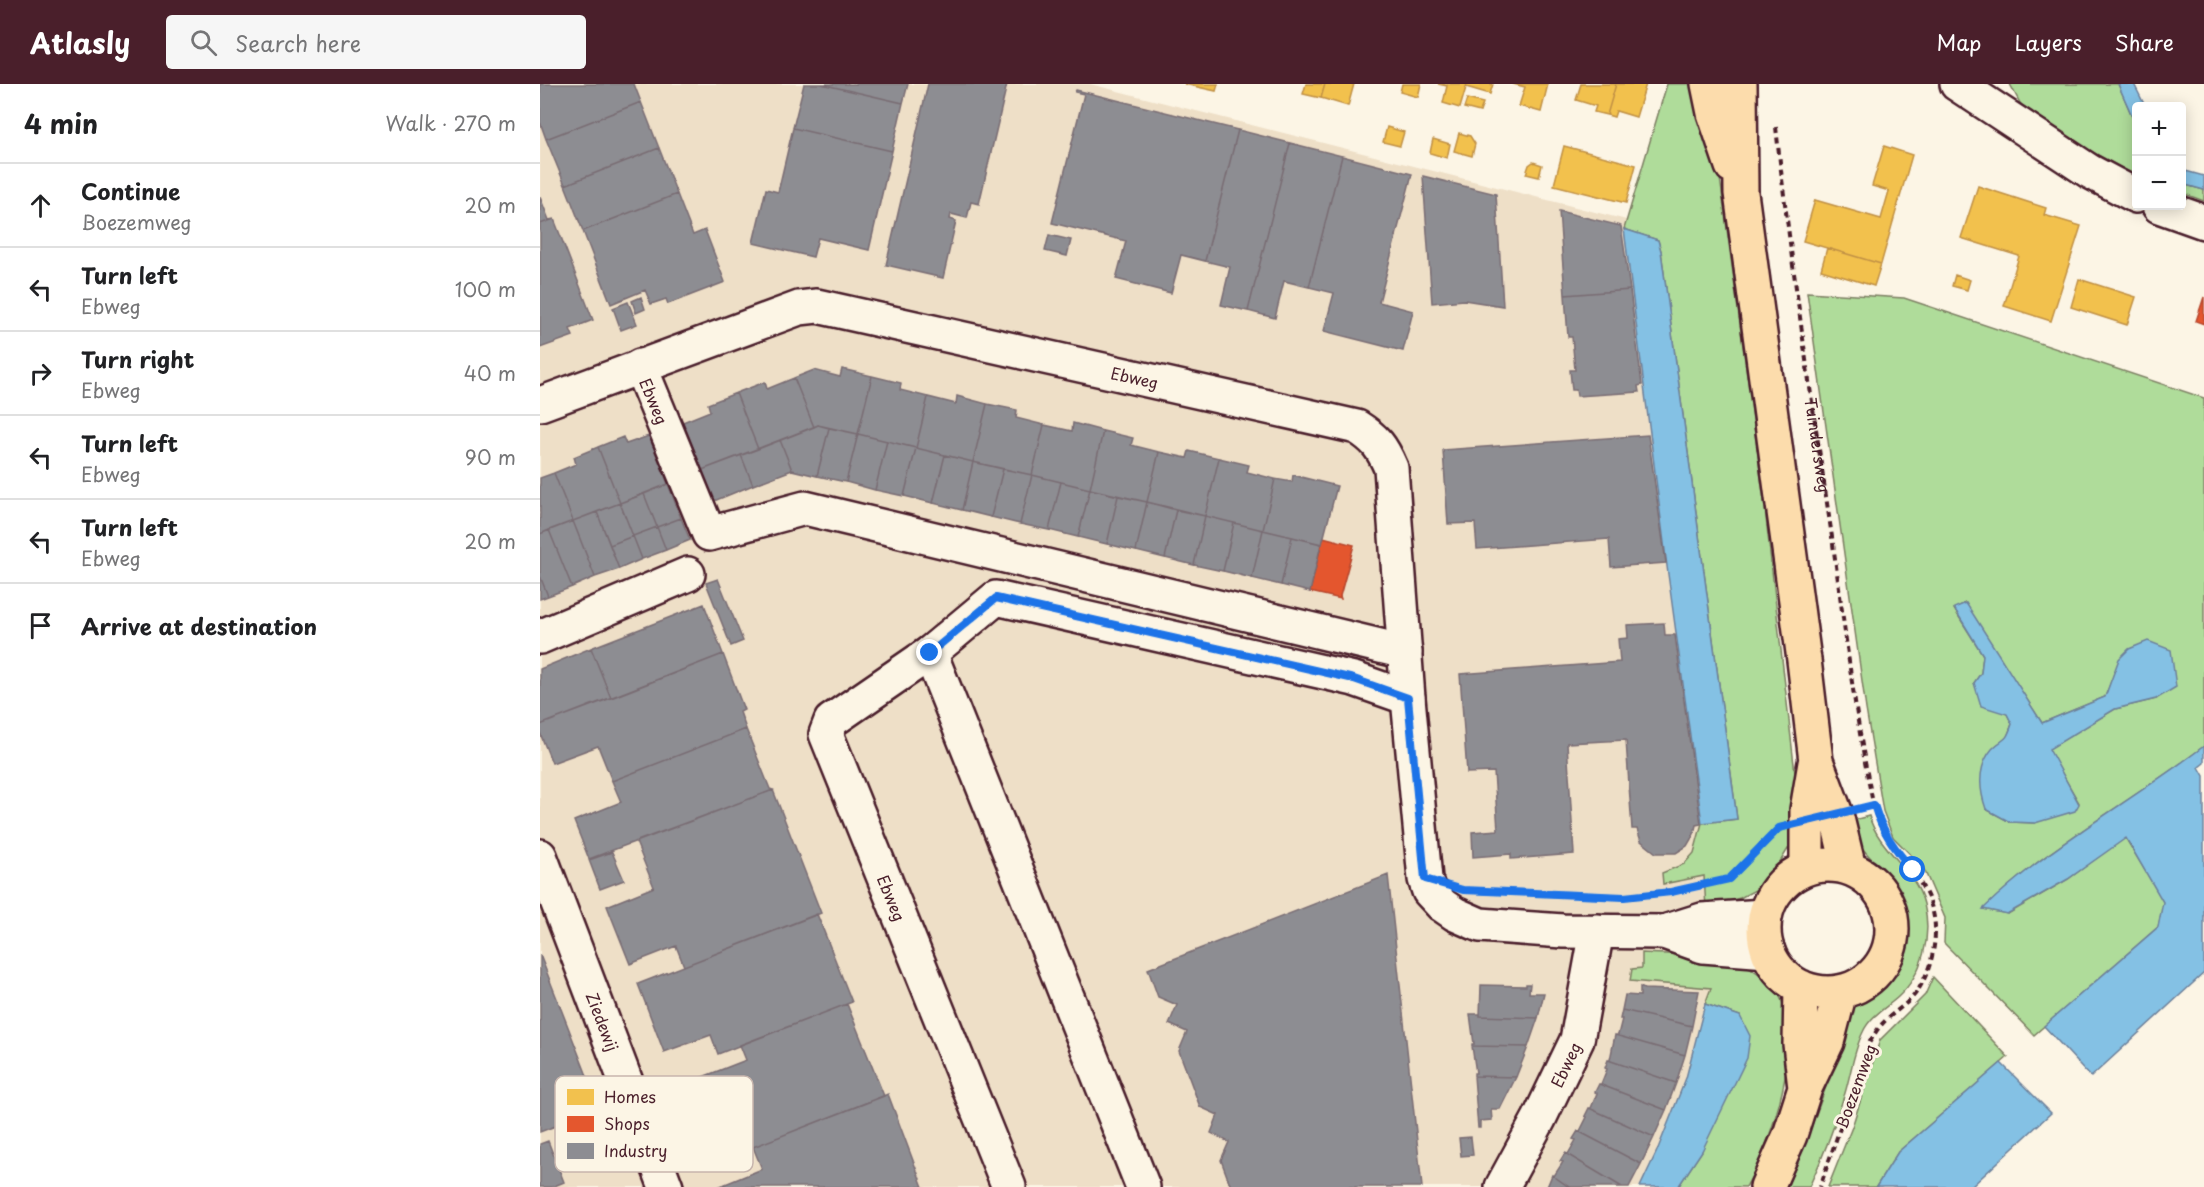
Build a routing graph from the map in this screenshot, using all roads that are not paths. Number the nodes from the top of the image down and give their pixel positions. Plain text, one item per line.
1 (1708, 84) edge
2 (1740, 84) edge
3 (1957, 84) edge
4 (1741, 193) junction
5 (2132, 194) edge
6 (640, 366) junction
7 (540, 404) edge
8 (688, 574) dead end
9 (540, 637) edge
10 (1405, 652) junction
11 (930, 653) junction
12 (1408, 698) junction
13 (1821, 817) junction
14 (540, 856) edge
15 (1807, 868) junction
16 (1849, 868) junction
17 (1765, 916) junction
18 (1597, 931) junction
19 (1664, 932) junction
20 (1768, 951) junction
21 (1801, 987) junction
22 (1840, 992) junction
23 (624, 1076) edge
24 (1805, 1088) junction
25 (660, 1172) edge
26 (666, 1187) edge
27 (1009, 1187) edge
28 (1143, 1187) edge
29 (1502, 1187) edge
30 (1767, 1187) edge

1 - 4 main road
2 - 4 main road
3 - 5 street
4 - 13 main road
6 - 7 street, Ebweg
6 - 10 street, Ebweg
6 - 10 street, Ebweg
8 - 9 street
10 - 12 street, Ebweg
11 - 12 street, Ebweg
11 - 27 street, Ebweg
11 - 28 street
12 - 18 street, Ebweg
13 - 15 main road
13 - 16 main road
14 - 23 street, Ziedewij
15 - 16 main road
15 - 17 main road
16 - 22 main road
17 - 19 street, Ebweg
17 - 20 main road
18 - 19 street, Ebweg
18 - 29 street, Ebweg
19 - 20 street, Ebweg
20 - 21 main road
21 - 22 main road
21 - 24 main road
22 - 24 main road
24 - 30 main road
25 - 26 street, Ziedewij

